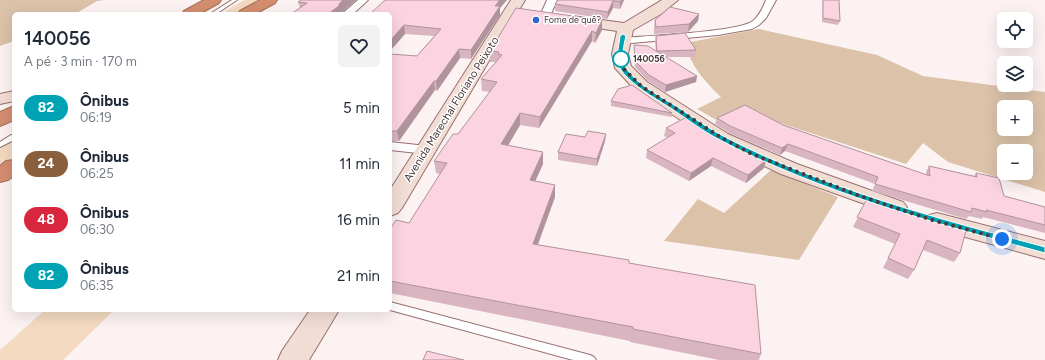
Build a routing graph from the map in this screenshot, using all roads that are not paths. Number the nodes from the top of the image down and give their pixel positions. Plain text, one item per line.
1 (214, 0) edge
2 (235, 0) edge
3 (270, 0) edge
4 (363, 0) edge
5 (552, 0) edge
6 (671, 0) edge
7 (771, 0) edge
8 (526, 11) edge
9 (193, 12) edge
10 (215, 12) edge
11 (249, 12) edge
12 (349, 12) edge
13 (624, 35) junction
14 (12, 96) edge
15 (0, 99) edge
16 (12, 113) edge
17 (0, 120) edge
18 (12, 138) edge
19 (0, 145) edge
20 (392, 146) edge
21 (427, 150) junction
22 (12, 167) edge
23 (0, 175) edge
24 (392, 205) edge
25 (1045, 250) edge
26 (392, 307) edge
27 (323, 312) edge
28 (292, 360) edge
29 (590, 360) edge

1 - 9 highway
2 - 10 lane
3 - 11 highway
4 - 12 street
5 - 8 street
6 - 13 main road
7 - 13 street
8 - 13 main road
8 - 21 main road, Avenida Marechal Floriano Peixoto
13 - 25 main road
14 - 15 main road
16 - 17 highway
18 - 19 lane
20 - 21 street
21 - 24 main road, Avenida Marechal Floriano Peixoto
22 - 23 highway
26 - 29 lane
27 - 28 main road

